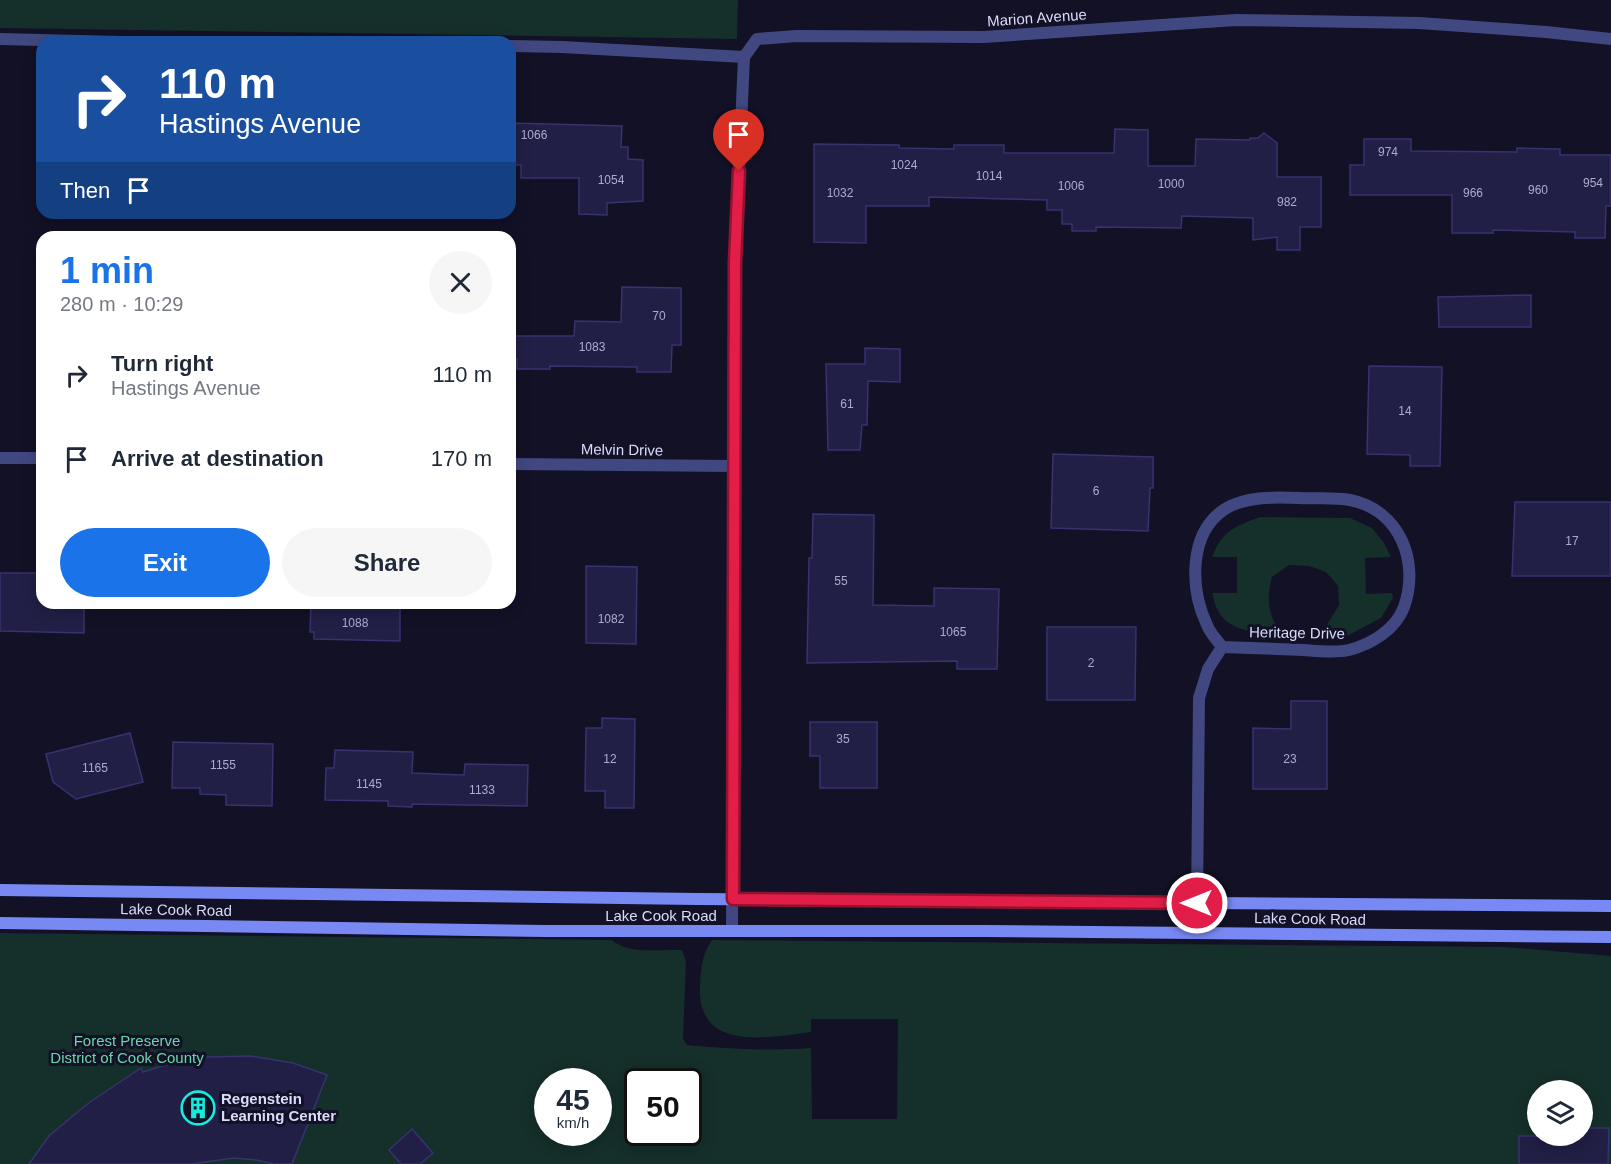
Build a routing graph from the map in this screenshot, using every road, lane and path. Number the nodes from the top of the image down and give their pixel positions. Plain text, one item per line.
1 (0, 39) edge
2 (1611, 39) edge
3 (36, 40) edge
4 (516, 46) edge
5 (744, 57) junction
6 (0, 458) edge
7 (36, 458) edge
8 (516, 464) edge
9 (734, 466) junction
10 (1222, 647) junction
11 (0, 890) edge
12 (733, 899) junction
13 (1197, 903) junction
14 (1611, 906) edge
15 (0, 923) edge
16 (732, 930) junction
17 (1611, 938) edge

1 - 3 street
2 - 5 street, Marion Avenue
4 - 5 street
5 - 9 street
6 - 7 street
8 - 9 street, Melvin Drive
9 - 12 street
10 - 10 street, Heritage Drive
10 - 13 street
11 - 12 main road, Lake Cook Road
12 - 13 main road, Lake Cook Road
12 - 16 street
13 - 14 main road, Lake Cook Road
15 - 16 main road, Lake Cook Road
16 - 17 main road, Lake Cook Road

